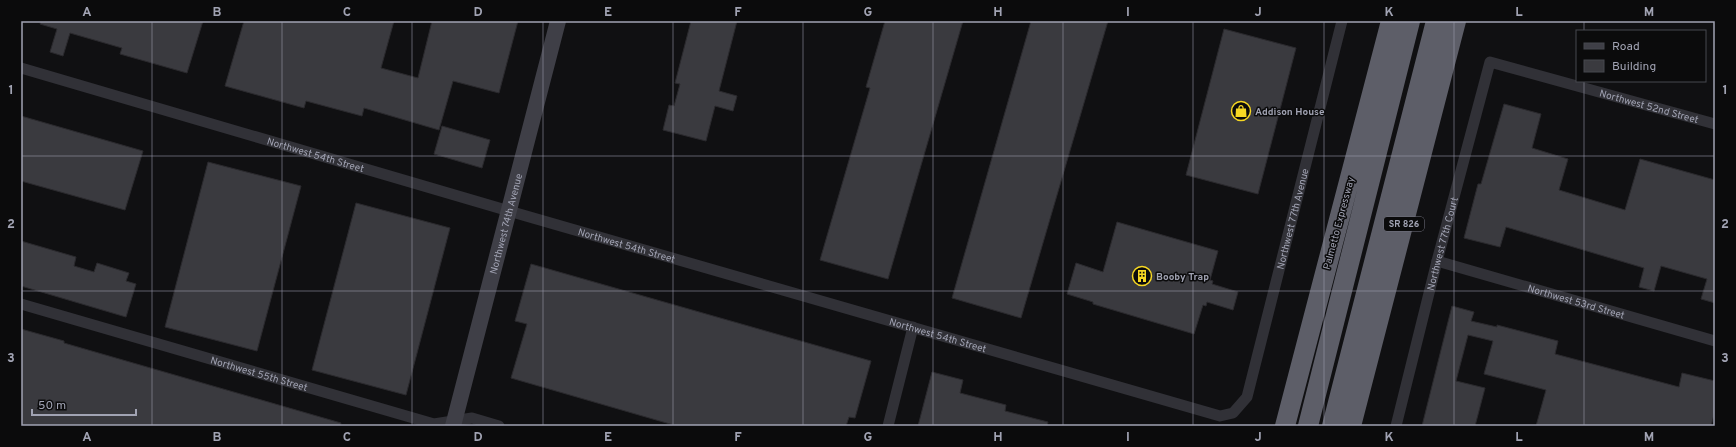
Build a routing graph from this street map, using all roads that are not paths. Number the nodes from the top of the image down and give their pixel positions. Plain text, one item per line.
1 (558, 21) edge
2 (1341, 21) edge
3 (1391, 21) edge
4 (1410, 21) edge
5 (1436, 21) edge
6 (1456, 21) edge
7 (1490, 62) joint
8 (21, 68) edge
9 (1715, 124) edge
10 (509, 211) junction
11 (1437, 261) junction
12 (21, 304) edge
13 (913, 327) junction
14 (1715, 341) edge
15 (1233, 413) joint
16 (454, 424) edge
17 (498, 426) edge
18 (888, 426) edge
19 (1285, 426) edge
20 (1308, 426) edge
21 (1332, 426) edge
22 (1351, 426) edge
23 (1396, 426) edge

1 - 10 street, Northwest 74th Avenue
2 - 15 street, Northwest 77th Avenue
3 - 19 highway, Palmetto Expressway
4 - 20 highway
5 - 21 highway
6 - 22 highway, SR 826
7 - 9 street, Northwest 52nd Street
7 - 11 street, Northwest 77th Court
8 - 10 street, Northwest 54th Street
10 - 13 street, Northwest 54th Street
10 - 16 street, Northwest 74th Avenue
11 - 14 street, Northwest 53rd Street
11 - 23 street, Northwest 77th Court
12 - 16 street, Northwest 55th Street
13 - 15 street, Northwest 54th Street
13 - 18 street
16 - 17 street, Northwest 55th Street

